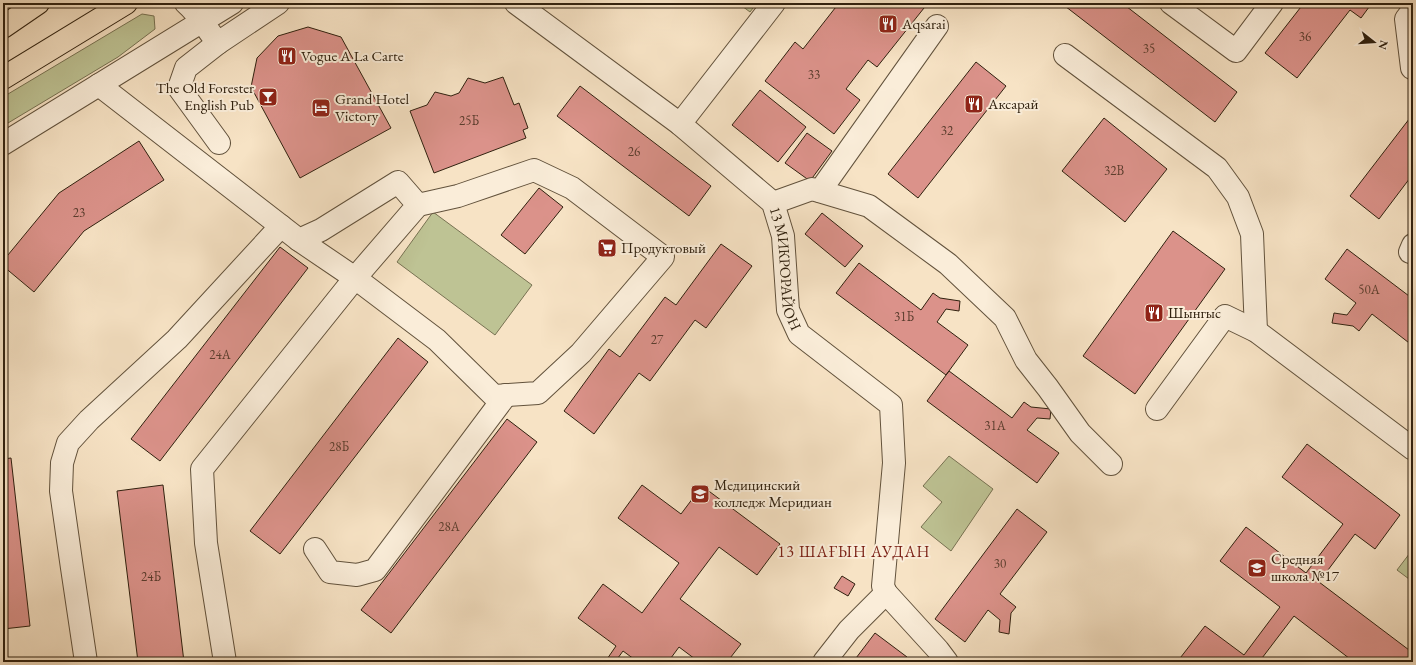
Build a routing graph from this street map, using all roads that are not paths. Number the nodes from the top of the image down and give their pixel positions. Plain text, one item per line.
1 (38, 3) edge
2 (126, 3) edge
3 (186, 3) edge
4 (232, 3) edge
5 (278, 3) edge
6 (516, 3) edge
7 (774, 3) edge
8 (1171, 3) edge
9 (1272, 3) edge
10 (1413, 10) edge
11 (201, 22) junction
12 (937, 26) dead end
13 (3, 27) edge
14 (218, 43) junction
15 (1065, 55) dead end
16 (1413, 67) edge
17 (3, 78) edge
18 (99, 85) junction
19 (680, 124) junction
20 (219, 143) dead end
21 (3, 144) edge
22 (820, 191) junction
23 (773, 203) junction
24 (418, 205) junction
25 (281, 226) junction
26 (300, 240) junction
27 (355, 278) junction
28 (1256, 331) junction
29 (506, 395) junction
30 (1157, 409) dead end
31 (1413, 449) edge
32 (1111, 464) dead end
33 (315, 549) dead end
34 (886, 593) junction
35 (86, 662) edge
36 (225, 662) edge
37 (824, 662) edge
38 (947, 662) edge

1 - 13 main road
2 - 17 main road
3 - 11 street
4 - 11 street
5 - 14 street
6 - 19 street, 13 МИКРОРАЙОН
7 - 19 street
8 - 9 street
10 - 16 street
11 - 14 street
11 - 18 street
12 - 22 street
14 - 20 street
15 - 28 street
18 - 21 street
18 - 25 street
19 - 23 street, 13 МИКРОРАЙОН
22 - 23 street
22 - 32 street
23 - 34 street, 13 МИКРОРАЙОН
24 - 26 street
24 - 27 street
24 - 29 street
25 - 26 street
25 - 35 street
26 - 27 street
27 - 29 street
27 - 36 street
28 - 30 street
28 - 31 street
29 - 33 street
34 - 37 street
34 - 38 street

